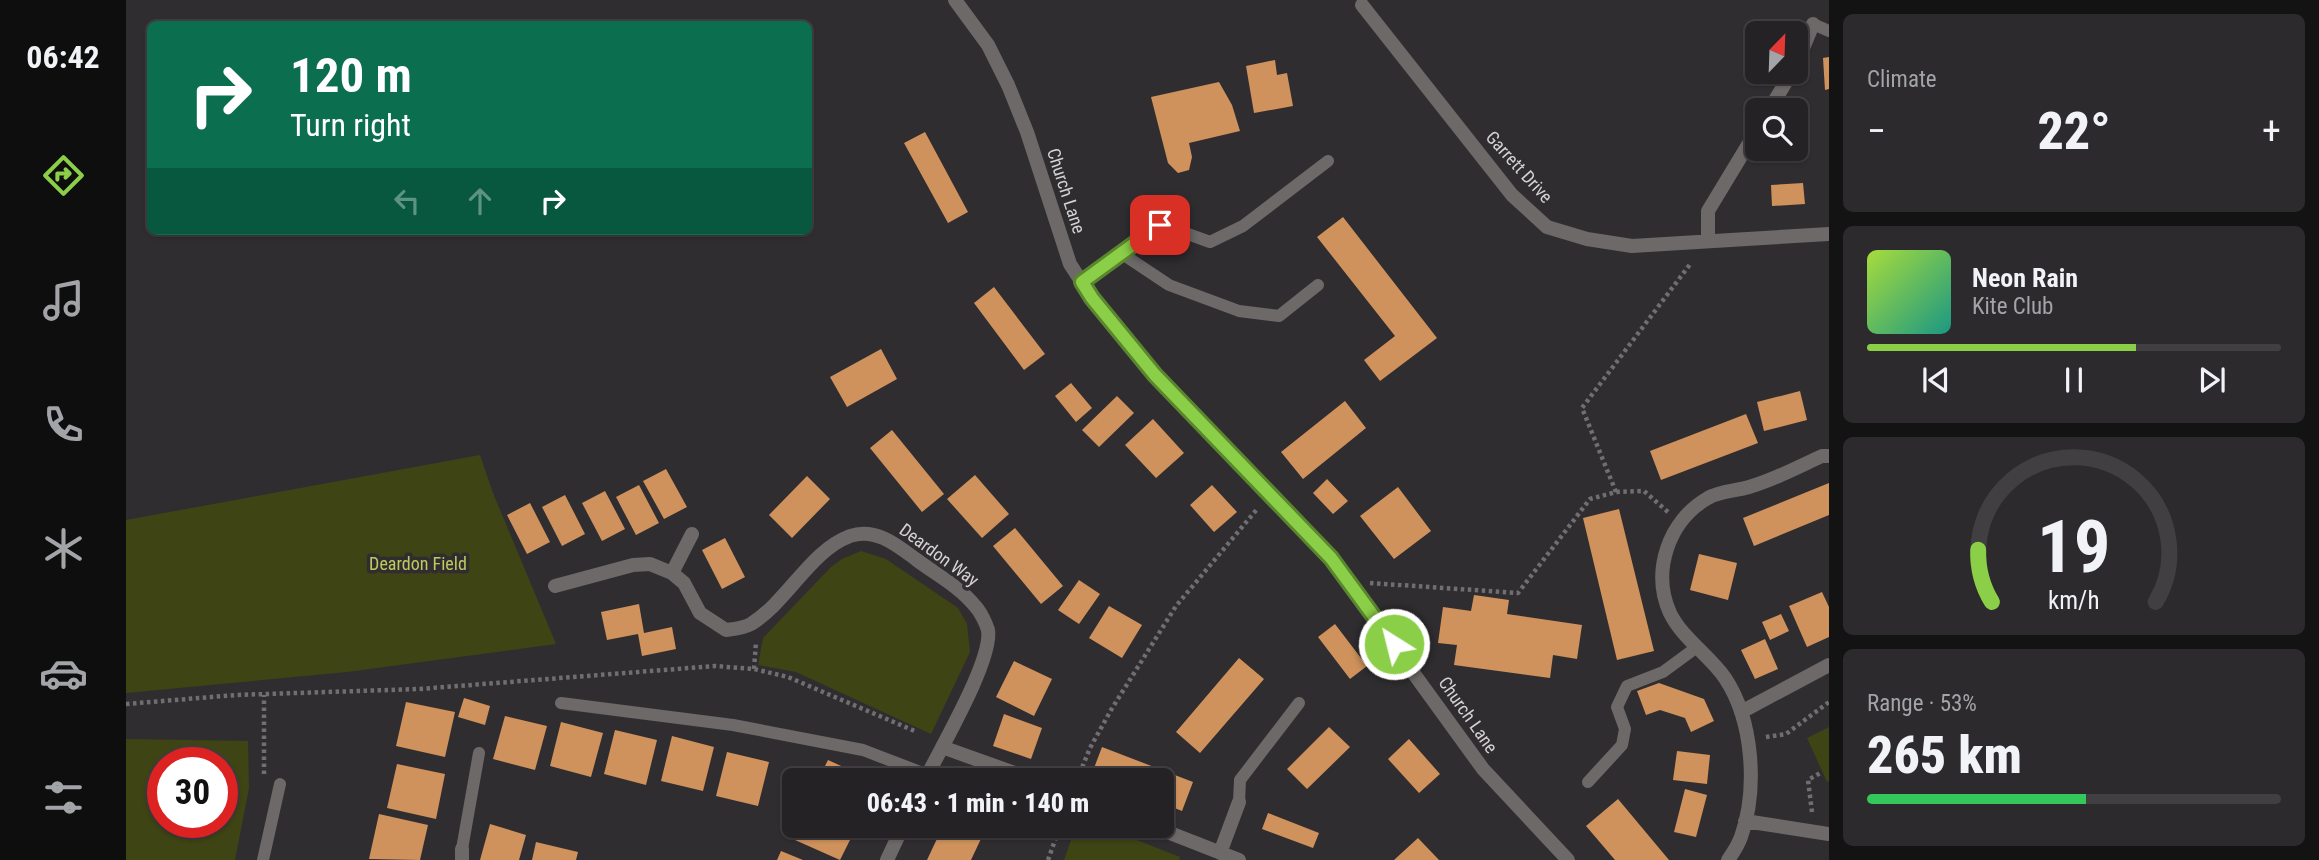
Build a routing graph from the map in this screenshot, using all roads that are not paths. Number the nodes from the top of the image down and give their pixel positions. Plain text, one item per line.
1 (955, 0) edge
2 (1362, 5) dead end
3 (1813, 24) joint
4 (1829, 31) edge
5 (1808, 36) edge
6 (1745, 150) edge
7 (1328, 161) dead end
8 (1829, 233) edge
9 (1708, 240) junction
10 (1121, 253) junction
11 (1082, 282) junction
12 (1318, 285) dead end
13 (1829, 456) edge
14 (692, 534) dead end
15 (672, 573) junction
16 (555, 586) dead end
17 (1697, 647) junction
18 (1829, 666) edge
19 (561, 703) dead end
20 (1299, 703) dead end
21 (1741, 712) junction
22 (942, 747) junction
23 (479, 753) dead end
24 (904, 768) edge
25 (931, 768) edge
26 (1001, 768) edge
27 (1588, 782) dead end
28 (280, 784) dead end
29 (1239, 802) joint
30 (1745, 821) junction
31 (1829, 834) edge
32 (1174, 835) edge
33 (897, 838) edge
34 (1220, 853) junction
35 (462, 854) edge
36 (263, 860) edge
37 (887, 860) edge
38 (1238, 860) edge
39 (1568, 860) edge
40 (1728, 860) edge

1 - 11 street, Church Lane
2 - 9 street, Garrett Drive
3 - 4 lane
3 - 5 street
6 - 9 street
7 - 10 lane
8 - 9 street, Garrett Drive
10 - 11 lane
10 - 12 lane
11 - 39 street, Church Lane
13 - 17 street
14 - 15 street
15 - 16 street
15 - 22 street, Deardon Way
17 - 21 street
17 - 27 lane
18 - 21 street
19 - 24 lane, Deardon Way
20 - 29 lane
21 - 30 street
22 - 25 street, Deardon Way
22 - 26 street
23 - 35 lane
28 - 36 lane
29 - 34 street
30 - 31 street
30 - 40 street
32 - 34 street
33 - 37 street
34 - 38 street

